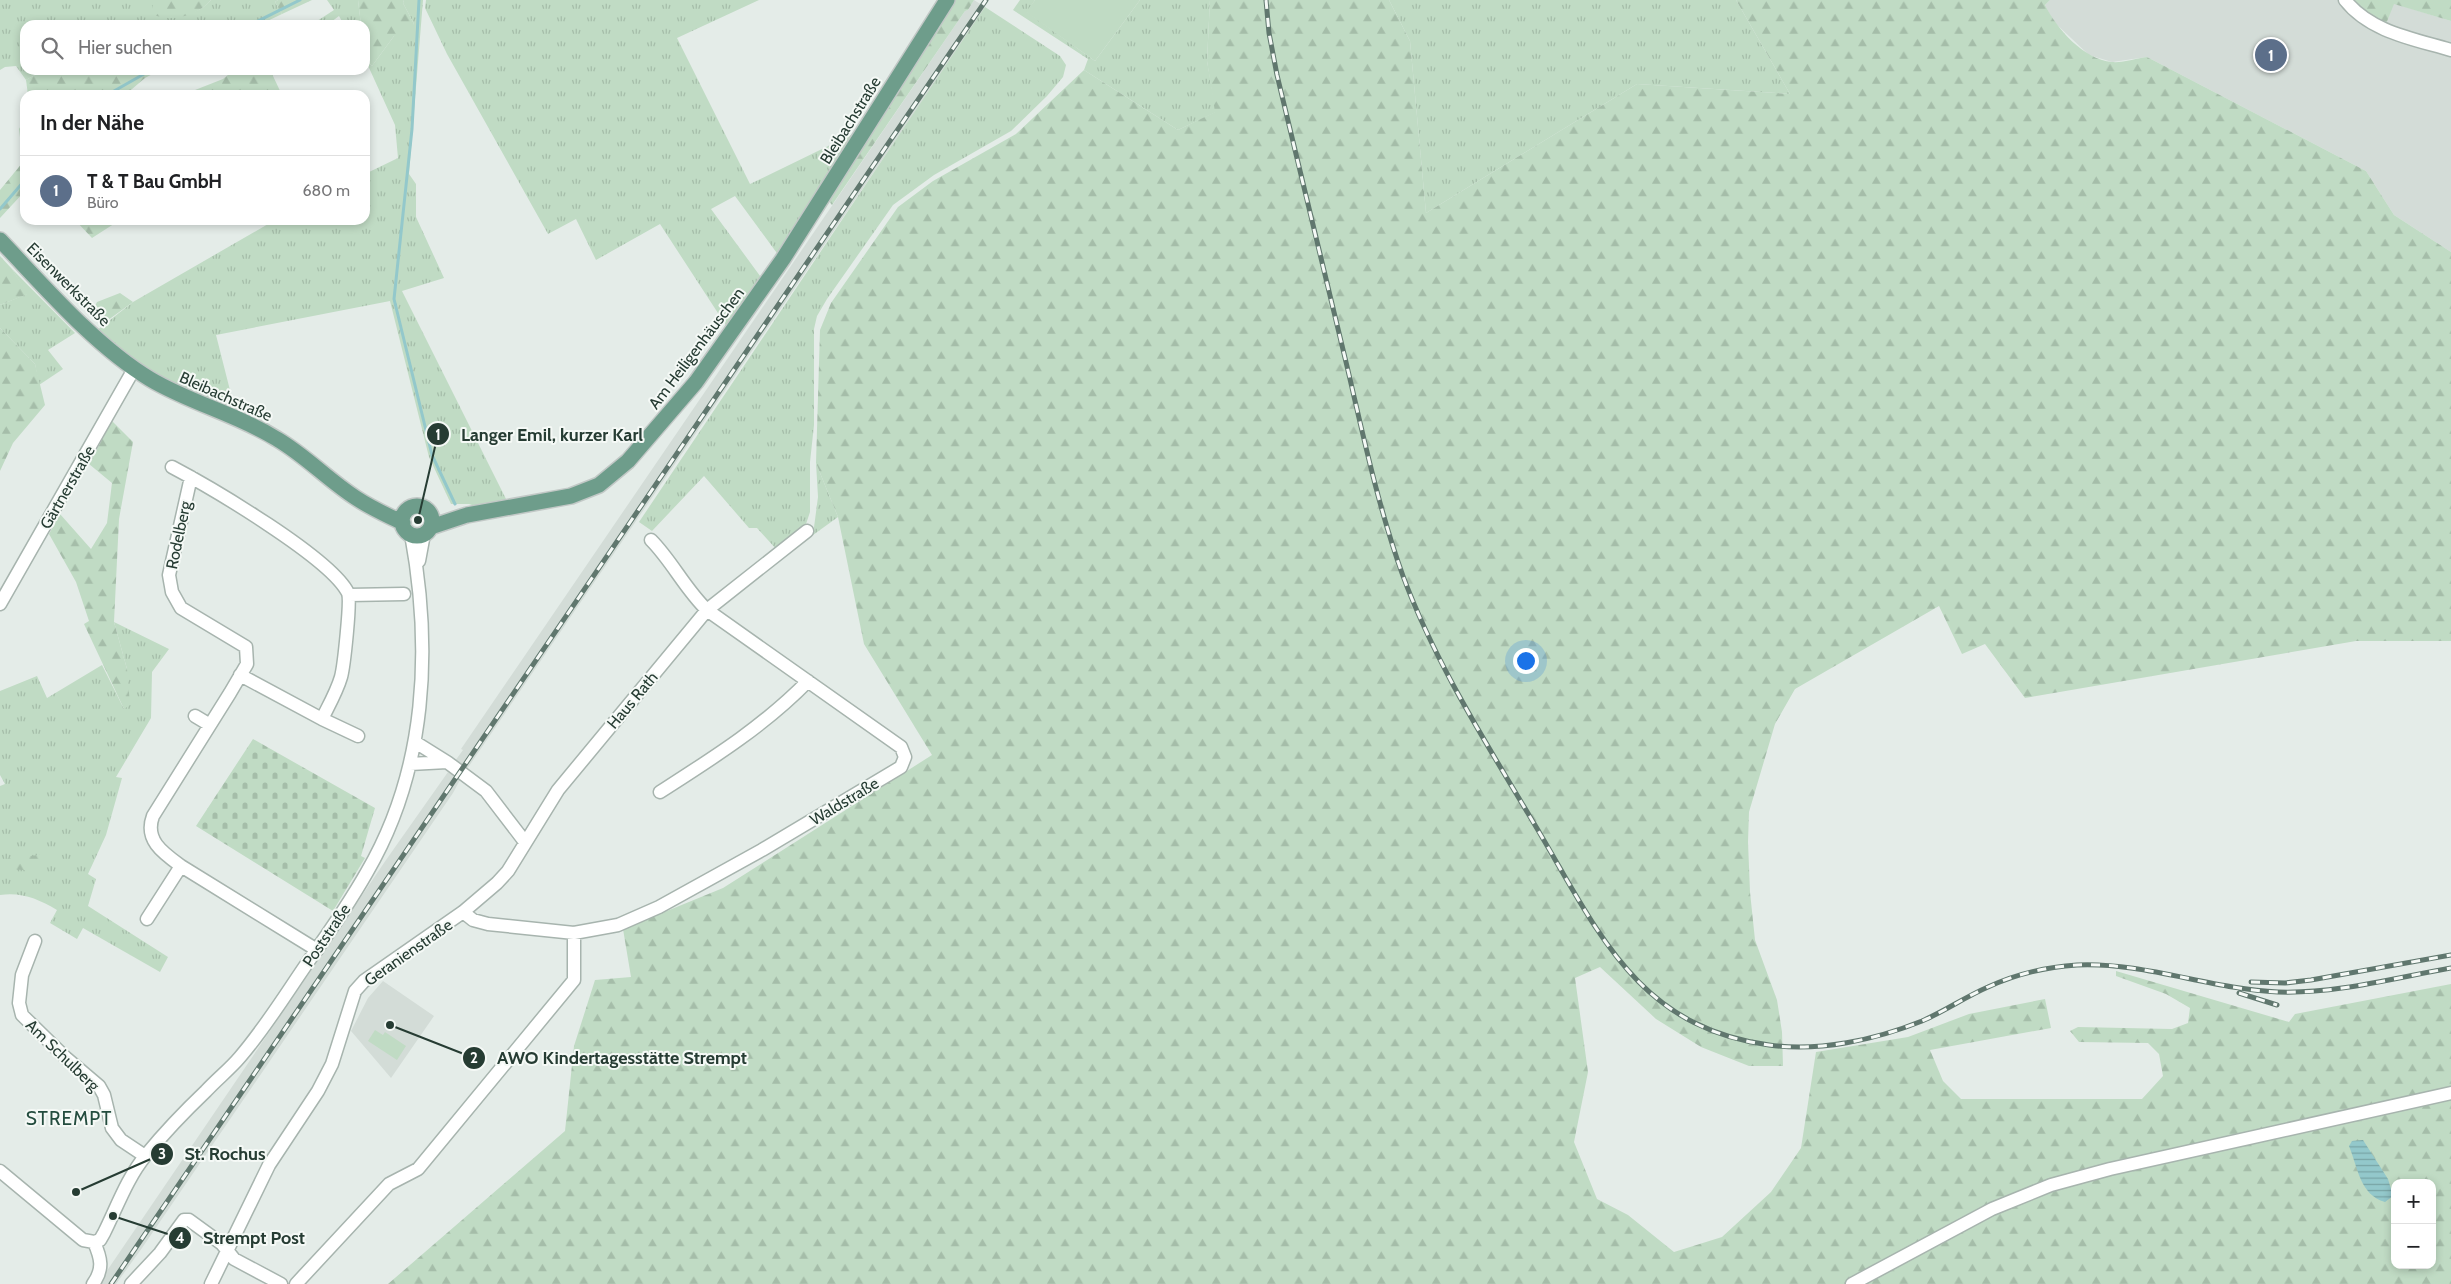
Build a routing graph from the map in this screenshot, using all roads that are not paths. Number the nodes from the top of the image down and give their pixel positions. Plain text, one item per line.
1 (947, 0) edge
2 (2345, 0) edge
3 (2451, 50) edge
4 (0, 240) edge
5 (783, 259) joint
6 (113, 353) joint
7 (134, 370) junction
8 (172, 467) dead end
9 (191, 476) junction
10 (418, 524) junction
11 (806, 531) dead end
12 (651, 540) dead end
13 (404, 594) dead end
14 (349, 596) junction
15 (0, 604) edge
16 (707, 610) junction
17 (240, 675) junction
18 (808, 681) junction
19 (195, 716) dead end
20 (322, 719) junction
21 (210, 725) junction
22 (358, 736) dead end
23 (415, 742) junction
24 (447, 762) junction
25 (410, 764) junction
26 (660, 792) dead end
27 (526, 842) junction
28 (181, 866) junction
29 (484, 895) joint
30 (463, 912) junction
31 (147, 919) dead end
32 (574, 933) junction
33 (35, 940) dead end
34 (317, 950) junction
35 (2451, 1092) edge
36 (145, 1156) junction
37 (0, 1171) edge
38 (94, 1242) junction
39 (228, 1251) junction
40 (93, 1284) edge
41 (131, 1284) edge
42 (211, 1284) edge
43 (281, 1284) edge
44 (296, 1284) edge
45 (1852, 1284) edge

1 - 5 main road, Bleibachstraße
2 - 3 street
4 - 6 main road, Eisenwerkstraße
5 - 10 main road, Am Heiligenhäuschen
6 - 7 main road, Bleibachstraße
7 - 10 main road, Bleibachstraße
7 - 15 street, Gärtnerstraße
8 - 9 street
9 - 14 street
9 - 17 street, Rodelberg
10 - 23 street, Poststraße
11 - 16 street, Haus Rath
12 - 16 street, Waldstraße
13 - 14 street
14 - 20 street
16 - 18 street, Waldstraße
16 - 27 street, Haus Rath
17 - 20 street
17 - 21 street, Rodelberg
18 - 26 street
18 - 32 street, Waldstraße
19 - 21 street
20 - 22 street
21 - 28 street, Rodelberg
23 - 24 street
23 - 25 street, Poststraße
24 - 25 street
24 - 27 street
25 - 34 street, Poststraße
27 - 29 street, Haus Rath
28 - 31 street
28 - 34 street, Rodelberg
29 - 30 street, Geranienstraße
30 - 32 street, Waldstraße
30 - 39 street, Geranienstraße
32 - 44 street
33 - 36 street, Am Schulberg
34 - 36 street, Poststraße
35 - 45 street
36 - 38 street, Poststraße
37 - 38 street
38 - 40 street
39 - 41 street
39 - 42 street, Geranienstraße
39 - 43 street

